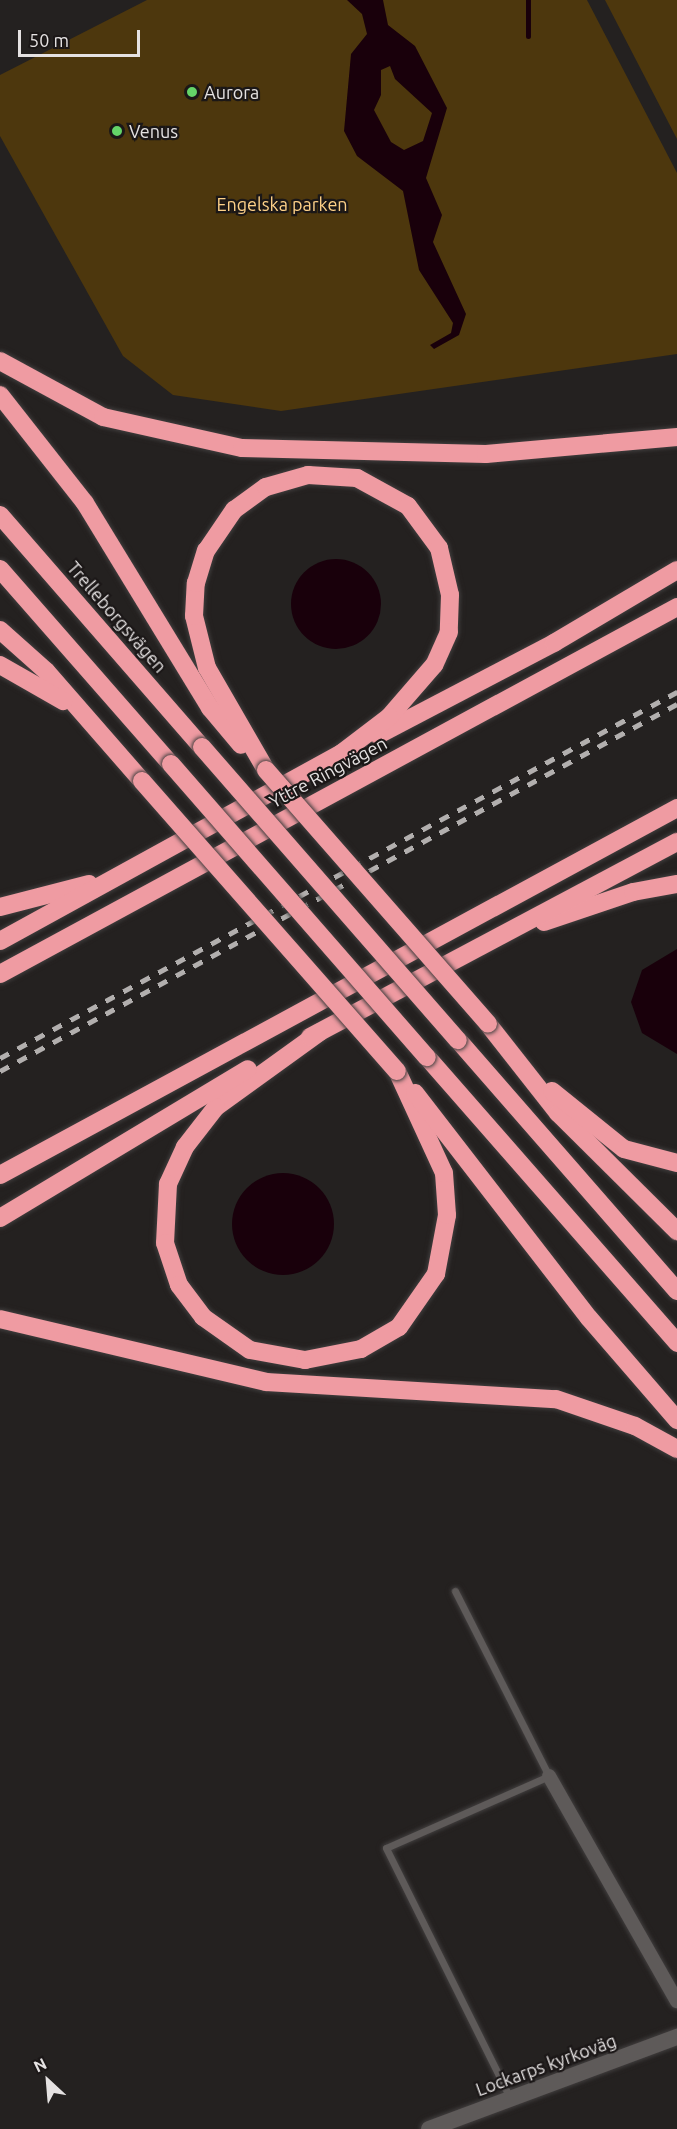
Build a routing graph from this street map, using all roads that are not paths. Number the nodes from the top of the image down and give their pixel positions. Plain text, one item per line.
1 (0, 361) edge
2 (0, 395) edge
3 (677, 437) edge
4 (0, 516) edge
5 (0, 569) edge
6 (677, 570) edge
7 (677, 607) edge
8 (0, 630) edge
9 (0, 665) edge
10 (81, 712) junction
11 (234, 729) junction
12 (339, 755) junction
13 (677, 808) edge
14 (677, 842) edge
15 (123, 875) junction
16 (677, 884) edge
17 (0, 907) edge
18 (0, 941) edge
19 (492, 941) junction
20 (0, 974) edge
21 (320, 1032) junction
22 (518, 1060) junction
23 (396, 1071) junction
24 (677, 1163) edge
25 (0, 1175) edge
26 (0, 1218) edge
27 (677, 1231) edge
28 (677, 1291) edge
29 (0, 1320) edge
30 (677, 1343) edge
31 (677, 1420) edge
32 (677, 1449) edge
33 (455, 1591) dead end
34 (549, 1776) junction
35 (677, 2001) edge
36 (677, 2037) edge
37 (512, 2100) junction
38 (429, 2129) edge

1 - 3 highway
2 - 11 highway
4 - 28 highway, Trelleborgsvägen, bridge
5 - 30 highway, bridge
6 - 12 highway
7 - 20 highway, Yttre Ringvägen
8 - 10 highway
9 - 10 highway
10 - 23 highway, bridge
11 - 12 highway
11 - 22 highway, bridge
12 - 15 highway
13 - 25 highway
14 - 19 highway
15 - 17 highway
15 - 18 highway
16 - 19 highway
19 - 21 highway
21 - 23 highway
21 - 26 highway
22 - 24 highway
22 - 27 highway
23 - 31 highway
29 - 32 highway
33 - 34 lane
34 - 35 street
34 - 37 lane
36 - 37 street, Lockarps kyrkoväg
37 - 38 street, Lockarps kyrkoväg

